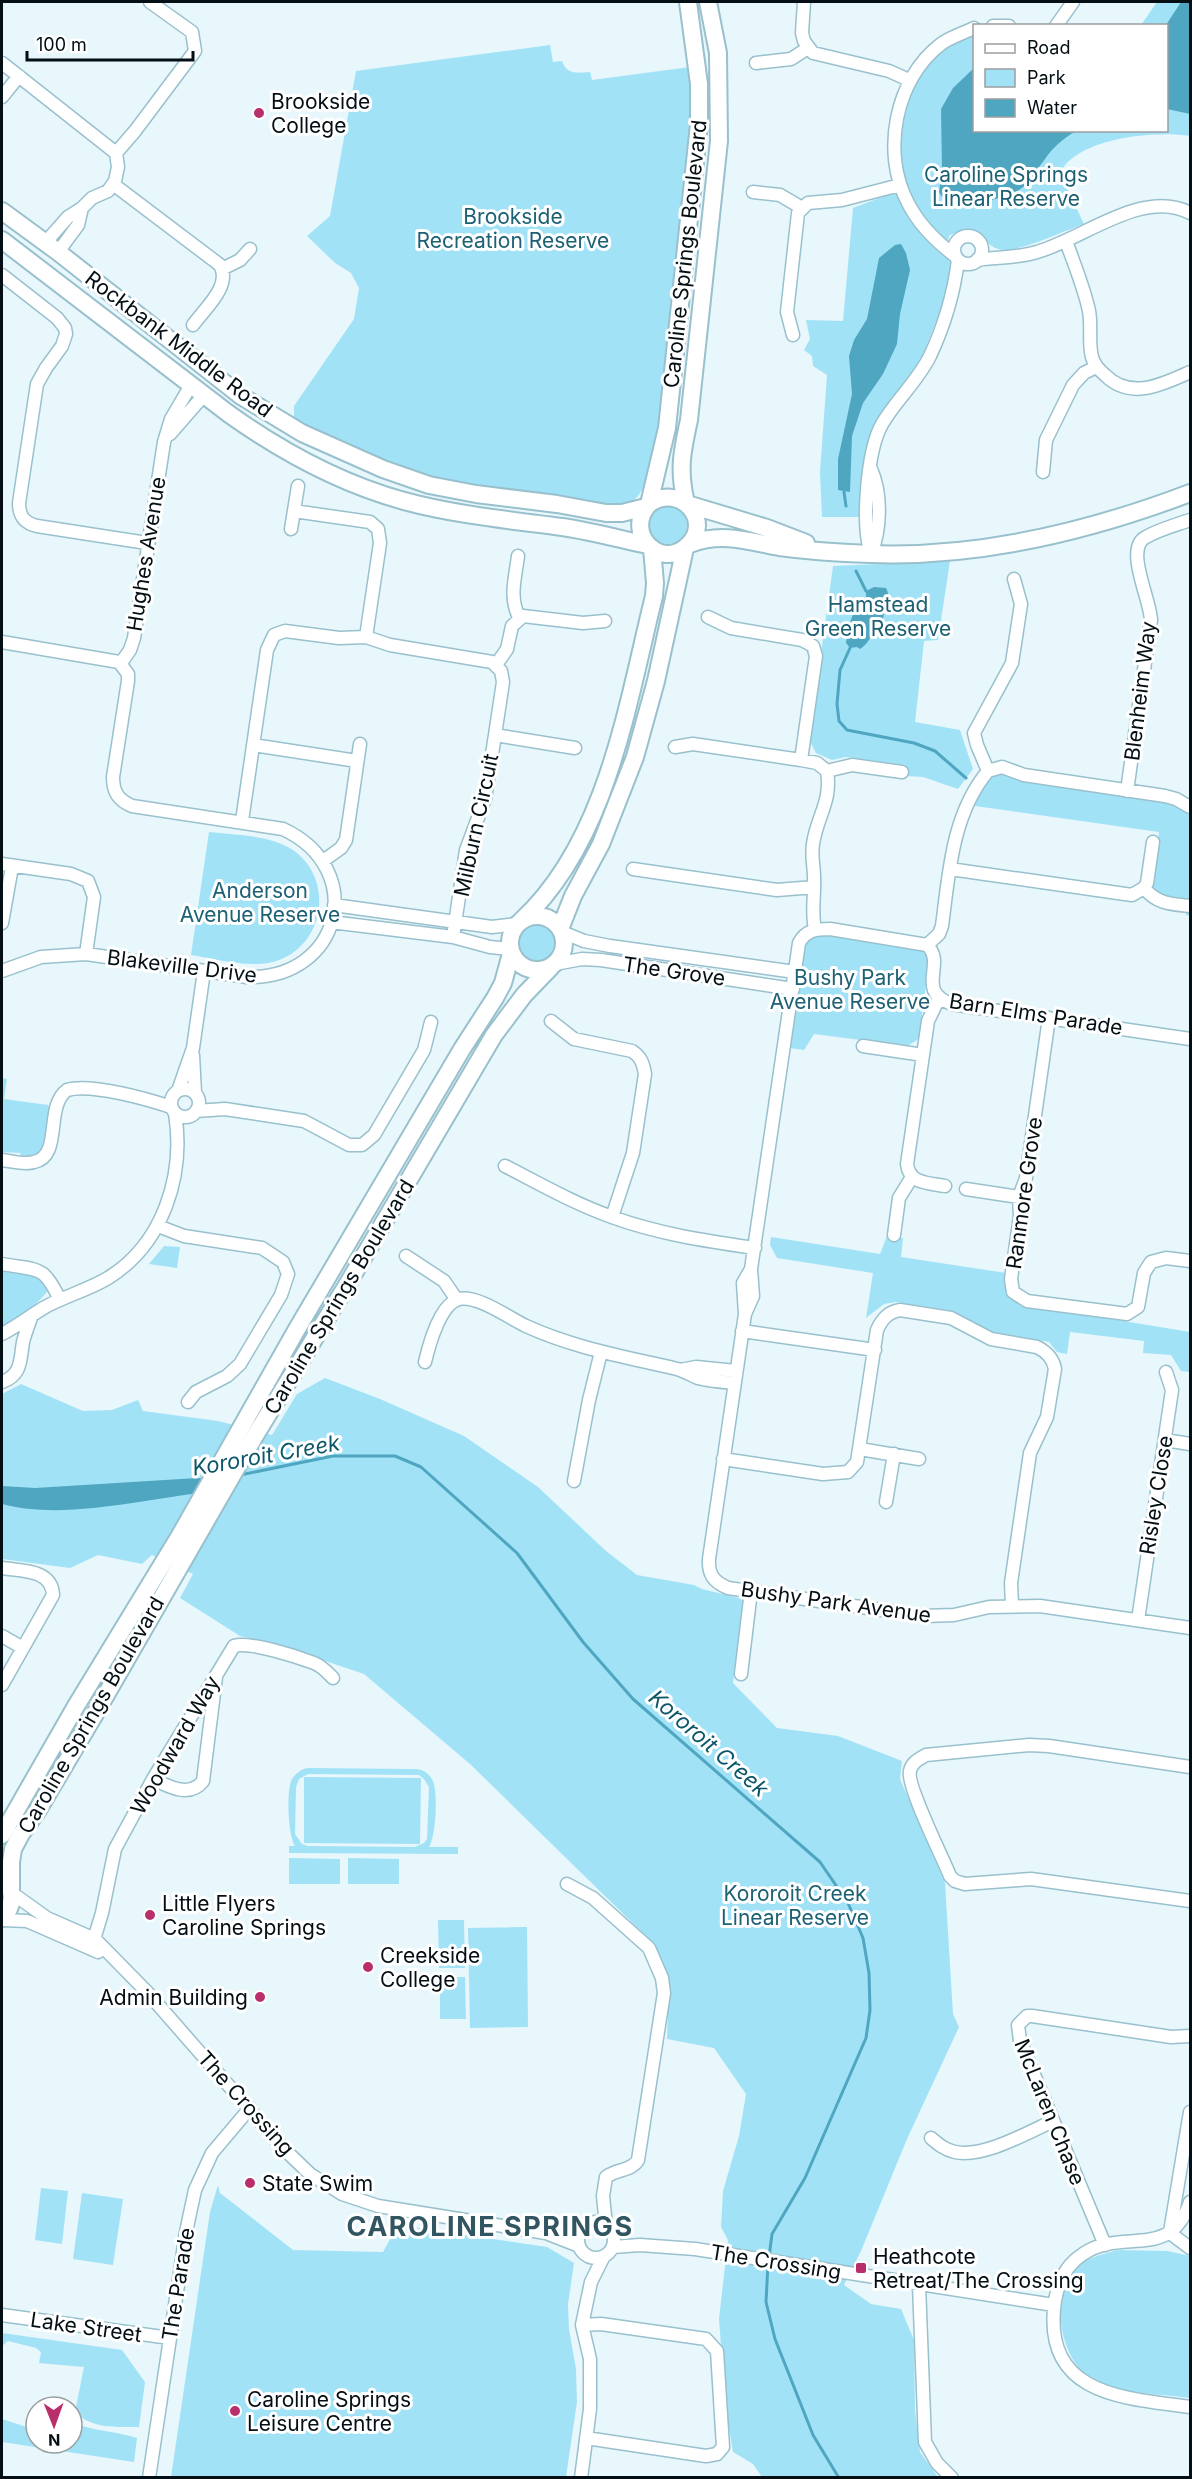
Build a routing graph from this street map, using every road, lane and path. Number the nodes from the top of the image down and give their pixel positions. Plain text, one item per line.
1 (150, 2) edge
2 (688, 2) edge
3 (708, 2) edge
4 (804, 2) edge
5 (1073, 2) edge
6 (1057, 24) edge
7 (973, 29) edge
8 (808, 48) junction
9 (2, 63) edge
10 (756, 63) dead end
11 (19, 76) junction
12 (909, 80) junction
13 (2, 97) edge
14 (116, 153) junction
15 (113, 184) junction
16 (900, 185) junction
17 (753, 192) dead end
18 (802, 208) junction
19 (2, 211) edge
20 (1191, 213) edge
21 (930, 231) junction
22 (959, 238) junction
23 (2, 240) edge
24 (1066, 241) junction
25 (980, 243) junction
26 (52, 248) junction
27 (250, 249) dead end
28 (1013, 256) junction
29 (956, 257) junction
30 (974, 262) junction
31 (37, 266) junction
32 (222, 269) junction
33 (2, 275) edge
34 (955, 286) junction
35 (193, 325) dead end
36 (793, 335) dead end
37 (1096, 367) junction
38 (209, 372) junction
39 (1191, 372) edge
40 (198, 390) junction
41 (270, 415) junction
42 (277, 445) junction
43 (1043, 472) dead end
44 (298, 486) dead end
45 (1191, 493) edge
46 (686, 503) junction
47 (648, 506) junction
48 (294, 511) junction
49 (1191, 520) edge
50 (291, 529) dead end
51 (147, 543) junction
52 (687, 546) junction
53 (650, 547) junction
54 (833, 552) junction
55 (871, 554) junction
56 (518, 556) dead end
57 (1014, 579) dead end
58 (708, 617) dead end
59 (519, 618) junction
60 (605, 621) dead end
61 (366, 637) junction
62 (2, 642) edge
63 (121, 663) junction
64 (496, 665) junction
65 (495, 735) junction
66 (360, 744) dead end
67 (253, 745) junction
68 (675, 747) dead end
69 (575, 748) dead end
70 (801, 760) junction
71 (357, 761) junction
72 (827, 771) junction
73 (988, 771) junction
74 (902, 772) dead end
75 (1127, 791) junction
76 (1191, 807) edge
77 (242, 821) junction
78 (1153, 842) dead end
79 (322, 861) junction
80 (7, 866) edge
81 (633, 869) dead end
82 (950, 869) junction
83 (814, 887) junction
84 (1144, 888) junction
85 (1190, 906) edge
86 (333, 914) junction
87 (456, 922) junction
88 (519, 922) junction
89 (2, 923) edge
90 (815, 929) junction
91 (561, 931) junction
92 (453, 937) junction
93 (927, 945) junction
94 (511, 951) junction
95 (86, 954) junction
96 (553, 965) junction
97 (2, 971) edge
98 (204, 971) junction
99 (795, 972) junction
100 (793, 989) junction
101 (939, 998) junction
102 (1049, 1018) junction
103 (551, 1021) dead end
104 (431, 1022) dead end
105 (1191, 1039) edge
106 (862, 1046) dead end
107 (193, 1048) junction
108 (923, 1055) junction
109 (175, 1101) junction
110 (195, 1105) junction
111 (179, 1143) junction
112 (2, 1160) edge
113 (505, 1166) dead end
114 (912, 1177) junction
115 (945, 1186) dead end
116 (966, 1189) dead end
117 (1019, 1197) junction
118 (612, 1217) junction
119 (158, 1226) junction
120 (894, 1235) dead end
121 (755, 1248) junction
122 (406, 1256) dead end
123 (1191, 1262) edge
124 (2, 1264) edge
125 (60, 1300) junction
126 (457, 1300) junction
127 (31, 1318) junction
128 (742, 1331) junction
129 (5, 1332) edge
130 (25, 1335) junction
131 (875, 1350) junction
132 (601, 1352) junction
133 (425, 1362) dead end
134 (1166, 1372) dead end
135 (735, 1377) junction
136 (2, 1382) edge
137 (188, 1402) dead end
138 (1165, 1440) junction
139 (1191, 1444) edge
140 (860, 1449) junction
141 (894, 1454) junction
142 (723, 1459) junction
143 (919, 1459) dead end
144 (574, 1481) dead end
145 (886, 1502) dead end
146 (2, 1568) edge
147 (751, 1591) junction
148 (1012, 1605) junction
149 (1138, 1620) junction
150 (1191, 1628) edge
151 (2, 1636) edge
152 (23, 1648) junction
153 (216, 1673) junction
154 (741, 1674) dead end
155 (333, 1678) dead end
156 (2, 1685) edge
157 (1191, 1767) edge
158 (153, 1779) junction
159 (2, 1835) edge
160 (567, 1884) dead end
161 (8, 1885) edge
162 (1191, 1902) edge
163 (2, 1919) edge
164 (93, 1944) junction
165 (1191, 2036) edge
166 (1172, 2037) junction
167 (1191, 2045) edge
168 (250, 2108) junction
169 (1191, 2112) edge
170 (1053, 2121) junction
171 (931, 2138) dead end
172 (603, 2196) junction
173 (1191, 2202) edge
174 (593, 2222) junction
175 (609, 2228) junction
176 (581, 2229) junction
177 (546, 2233) junction
178 (1170, 2233) junction
179 (640, 2245) junction
180 (1105, 2245) junction
181 (579, 2246) junction
182 (1191, 2248) edge
183 (608, 2251) junction
184 (588, 2256) junction
185 (591, 2282) junction
186 (919, 2284) junction
187 (1054, 2306) junction
188 (2, 2314) edge
189 (582, 2325) junction
190 (170, 2338) junction
191 (1191, 2407) edge
192 (586, 2438) junction
193 (149, 2478) edge
194 (581, 2478) edge
195 (952, 2478) edge

1 - 14 street
2 - 47 main road, Caroline Springs Boulevard
3 - 46 main road, Caroline Springs Boulevard
4 - 8 street
5 - 6 street
7 - 12 street
8 - 10 street
8 - 12 street
9 - 11 street
11 - 13 street
11 - 14 street
12 - 16 street
14 - 15 street
15 - 26 street
15 - 32 street
16 - 18 street
16 - 21 street
17 - 18 street
18 - 36 street
19 - 26 main road, Rockbank Middle Road
20 - 24 street
21 - 22 street
21 - 29 street
22 - 25 street
22 - 29 street
23 - 31 main road, Rockbank Middle Road
24 - 28 street
24 - 37 street
25 - 28 street
25 - 30 street
26 - 31 main road
26 - 38 main road, Rockbank Middle Road
27 - 32 street
28 - 30 street
29 - 30 street
29 - 34 street
30 - 34 street
31 - 40 main road, Rockbank Middle Road
32 - 35 street
33 - 51 street
34 - 55 street
37 - 39 street
37 - 43 street
38 - 40 main road
38 - 41 main road, Rockbank Middle Road
40 - 42 main road, Rockbank Middle Road
40 - 51 street, Hughes Avenue
41 - 42 main road
41 - 47 main road, Rockbank Middle Road
42 - 53 main road, Rockbank Middle Road
44 - 48 street
45 - 55 main road
46 - 47 main road
46 - 52 main road
46 - 54 main road
47 - 53 main road
48 - 50 street
48 - 61 street
49 - 75 street, Blenheim Way
51 - 63 street, Hughes Avenue
52 - 53 main road
52 - 54 main road
52 - 91 main road
53 - 88 main road
54 - 55 main road
56 - 59 street
57 - 73 street
58 - 70 street
59 - 60 street
59 - 64 street
61 - 64 street
61 - 67 street
62 - 63 street
63 - 77 street
64 - 65 street, Milburn Circuit
65 - 69 street
65 - 87 street, Milburn Circuit
66 - 71 street
67 - 71 street
67 - 77 street
68 - 70 street
70 - 72 street
71 - 79 street
72 - 74 street
72 - 83 street
73 - 75 street
73 - 82 street
75 - 76 street
77 - 79 street
78 - 84 street
79 - 86 street
80 - 89 street
80 - 95 street
81 - 83 street
82 - 84 street
82 - 93 street
83 - 90 street
84 - 85 street
86 - 87 street
86 - 92 street
86 - 98 street, Blakeville Drive
87 - 88 street
87 - 92 street, Milburn Circuit
88 - 91 main road
88 - 94 main road
90 - 93 street
90 - 99 street
91 - 96 main road
91 - 99 street, The Grove
92 - 94 street
93 - 101 street, Barn Elms Parade
94 - 96 main road
94 - 159 main road, Caroline Springs Boulevard
95 - 97 street, Blakeville Drive
95 - 98 street, Blakeville Drive
96 - 100 street, The Grove
96 - 161 main road, Caroline Springs Boulevard
98 - 107 street
99 - 100 street
100 - 121 street, Bushy Park Avenue
101 - 102 street, Barn Elms Parade
101 - 108 street
102 - 105 street, Barn Elms Parade
102 - 117 street, Ranmore Grove
103 - 118 street
104 - 110 street
106 - 108 street
107 - 109 street
107 - 110 street
108 - 114 street
109 - 110 street
109 - 110 street
109 - 111 street
109 - 112 street
110 - 111 street
111 - 119 street
113 - 118 street
114 - 115 street
114 - 120 street
116 - 117 street
117 - 123 street, Ranmore Grove
118 - 121 street
119 - 125 street
119 - 137 street
121 - 128 street, Bushy Park Avenue
122 - 126 street
124 - 125 street
125 - 127 street
126 - 132 street
126 - 133 street
127 - 129 street
127 - 130 street
128 - 131 street
128 - 135 street, Bushy Park Avenue
129 - 130 street
130 - 136 street
131 - 140 street
131 - 148 street
132 - 135 street
132 - 144 street
134 - 138 street, Risley Close
135 - 142 street, Bushy Park Avenue
138 - 139 street
138 - 149 street, Risley Close
140 - 141 street
140 - 142 street
141 - 143 street
141 - 145 street
142 - 147 street, Bushy Park Avenue
146 - 152 street
147 - 148 street, Bushy Park Avenue
147 - 154 street
148 - 149 street, Bushy Park Avenue
149 - 150 street, Bushy Park Avenue
151 - 152 street
152 - 156 street
153 - 155 street, Woodward Way
153 - 158 street, Woodward Way
153 - 158 street
157 - 162 street
158 - 164 street, Woodward Way
160 - 172 street
161 - 163 main road, Caroline Springs Boulevard
161 - 164 street, The Crossing
163 - 164 street, The Crossing
164 - 168 street, The Crossing
165 - 166 street, McLaren Chase
166 - 167 street, McLaren Chase
166 - 170 street, McLaren Chase
168 - 177 street, The Crossing
168 - 190 street, The Parade
169 - 178 street
170 - 171 street
170 - 180 street, McLaren Chase
172 - 174 street
172 - 175 street
173 - 178 street
174 - 175 street
174 - 176 street
175 - 179 street, The Crossing
175 - 183 street
176 - 177 street, The Crossing
176 - 181 street
177 - 181 street, The Crossing
178 - 180 street
178 - 182 street
179 - 183 street, The Crossing
179 - 186 street, The Crossing
180 - 187 street
181 - 184 street
183 - 184 street
183 - 185 street
184 - 185 street
185 - 189 street
186 - 187 street, The Crossing
186 - 195 street
187 - 191 street
188 - 190 street, Lake Street
189 - 192 street
189 - 192 street
190 - 193 street, The Parade
192 - 194 street

